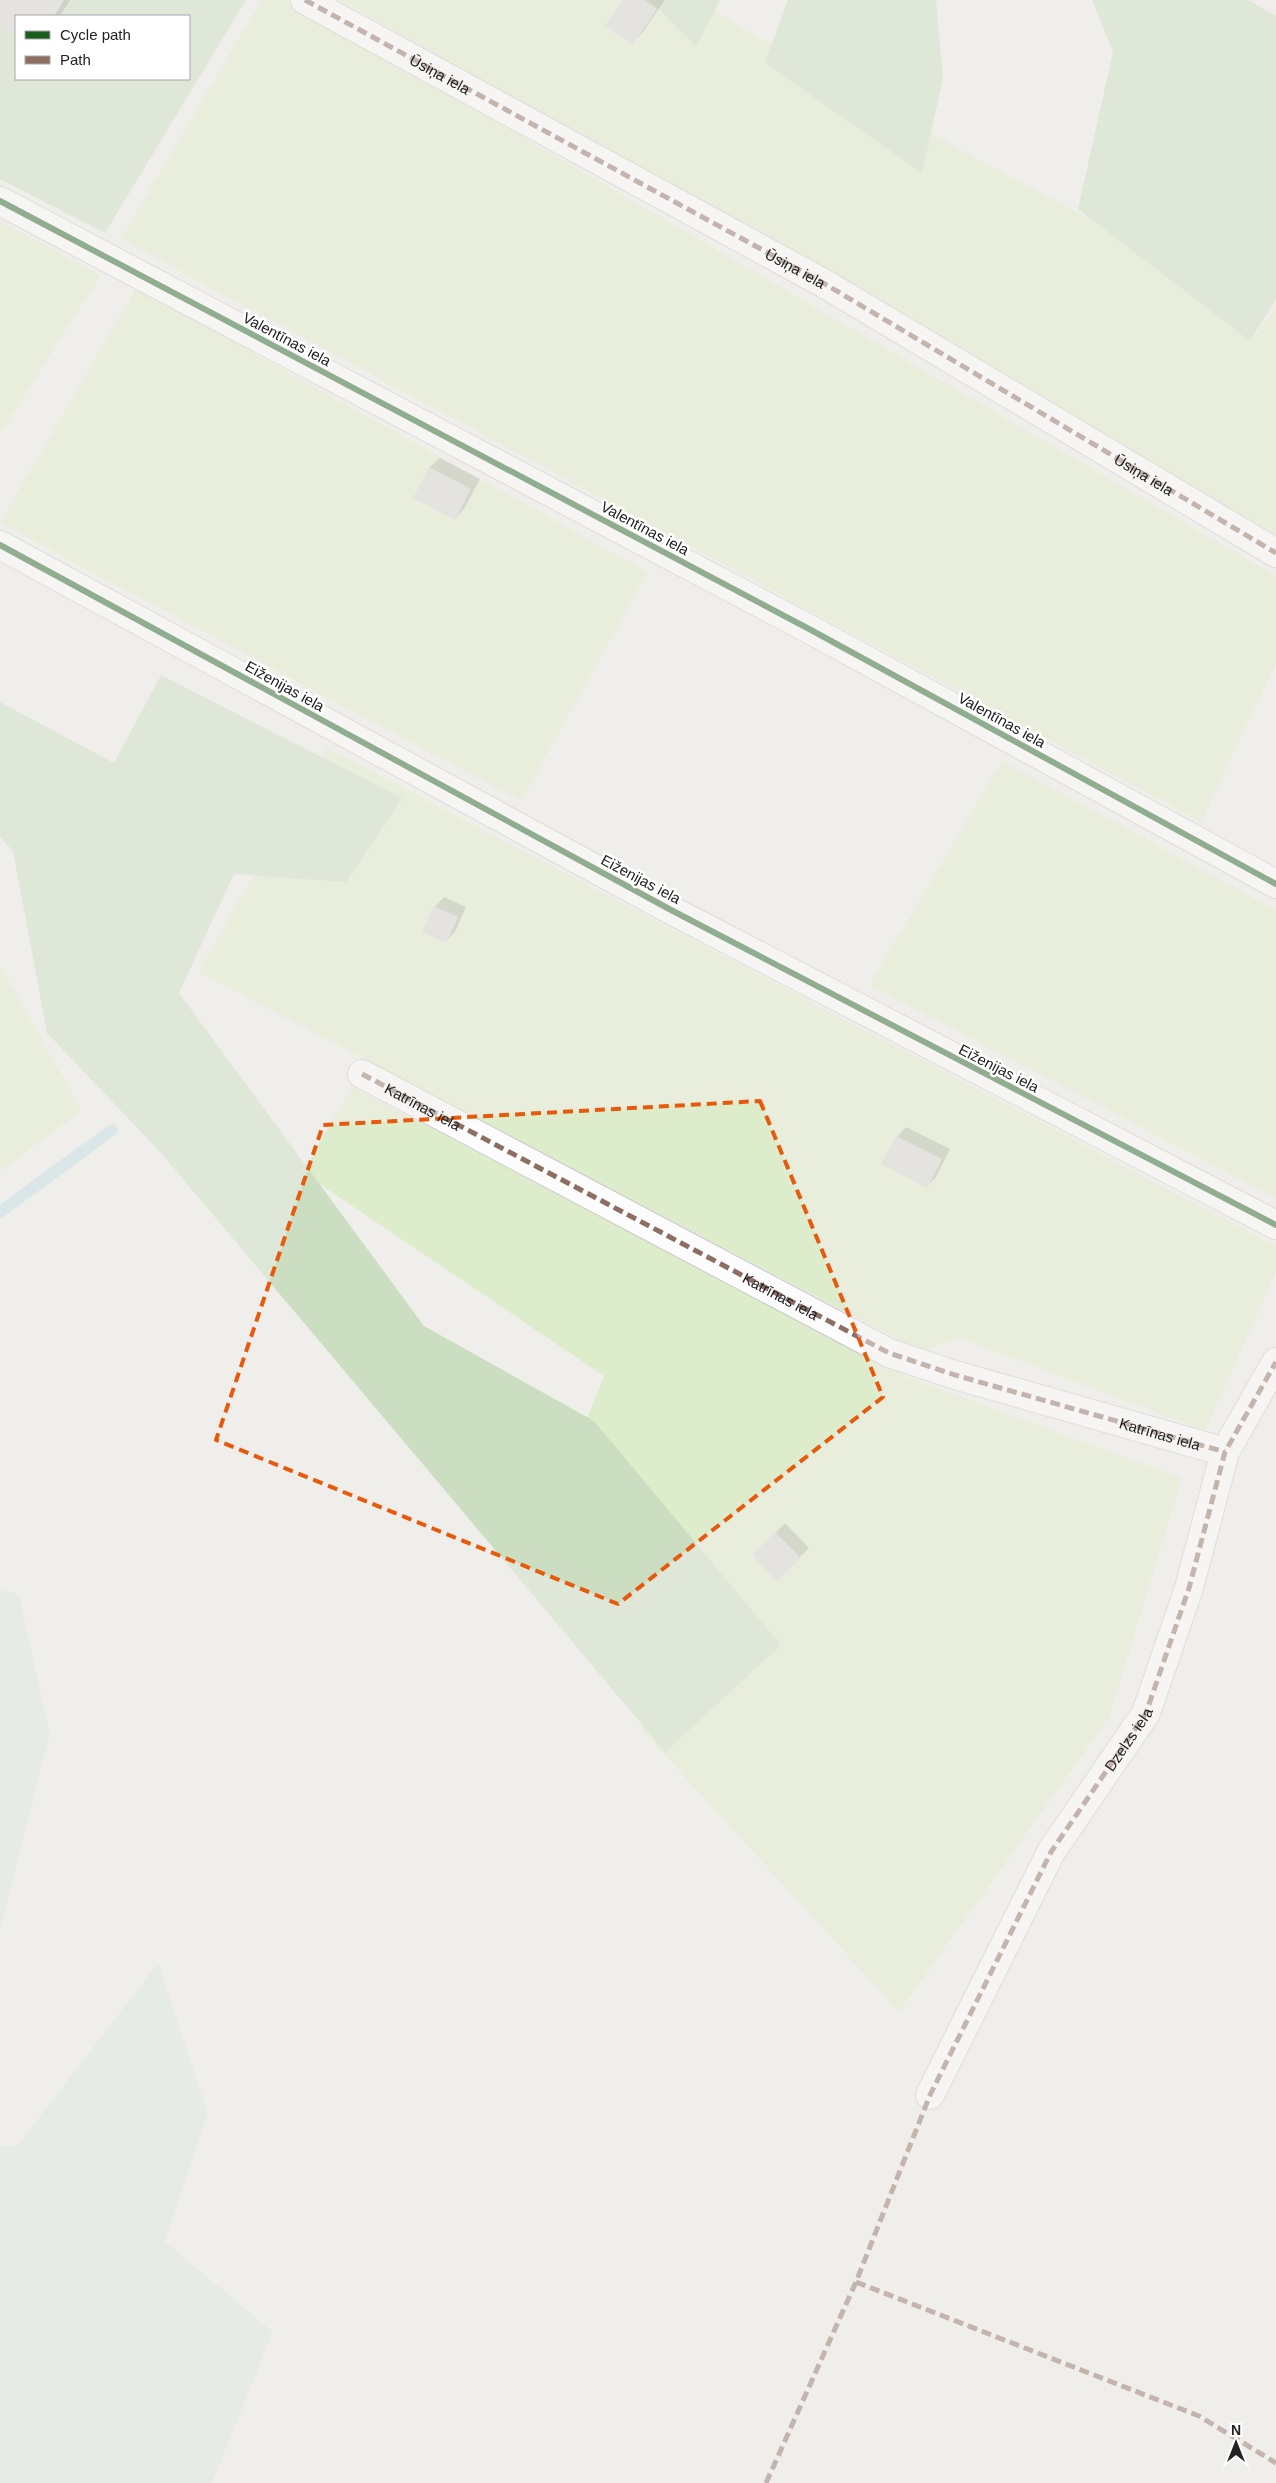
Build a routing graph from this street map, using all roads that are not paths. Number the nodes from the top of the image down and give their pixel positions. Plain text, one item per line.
1 (305, 0) edge
2 (0, 201) edge
3 (0, 545) edge
4 (1276, 552) edge
5 (1276, 884) edge
6 (362, 1074) dead end
7 (1276, 1225) edge
8 (1276, 1362) edge
9 (1225, 1452) junction
10 (930, 2095) dead end

1 - 4 street, Ūsiņa iela
2 - 5 street, Valentīnas iela
3 - 7 street, Eiženijas iela
6 - 9 street, Katrīnas iela
8 - 9 street, Dzelzs iela
9 - 10 street, Dzelzs iela

